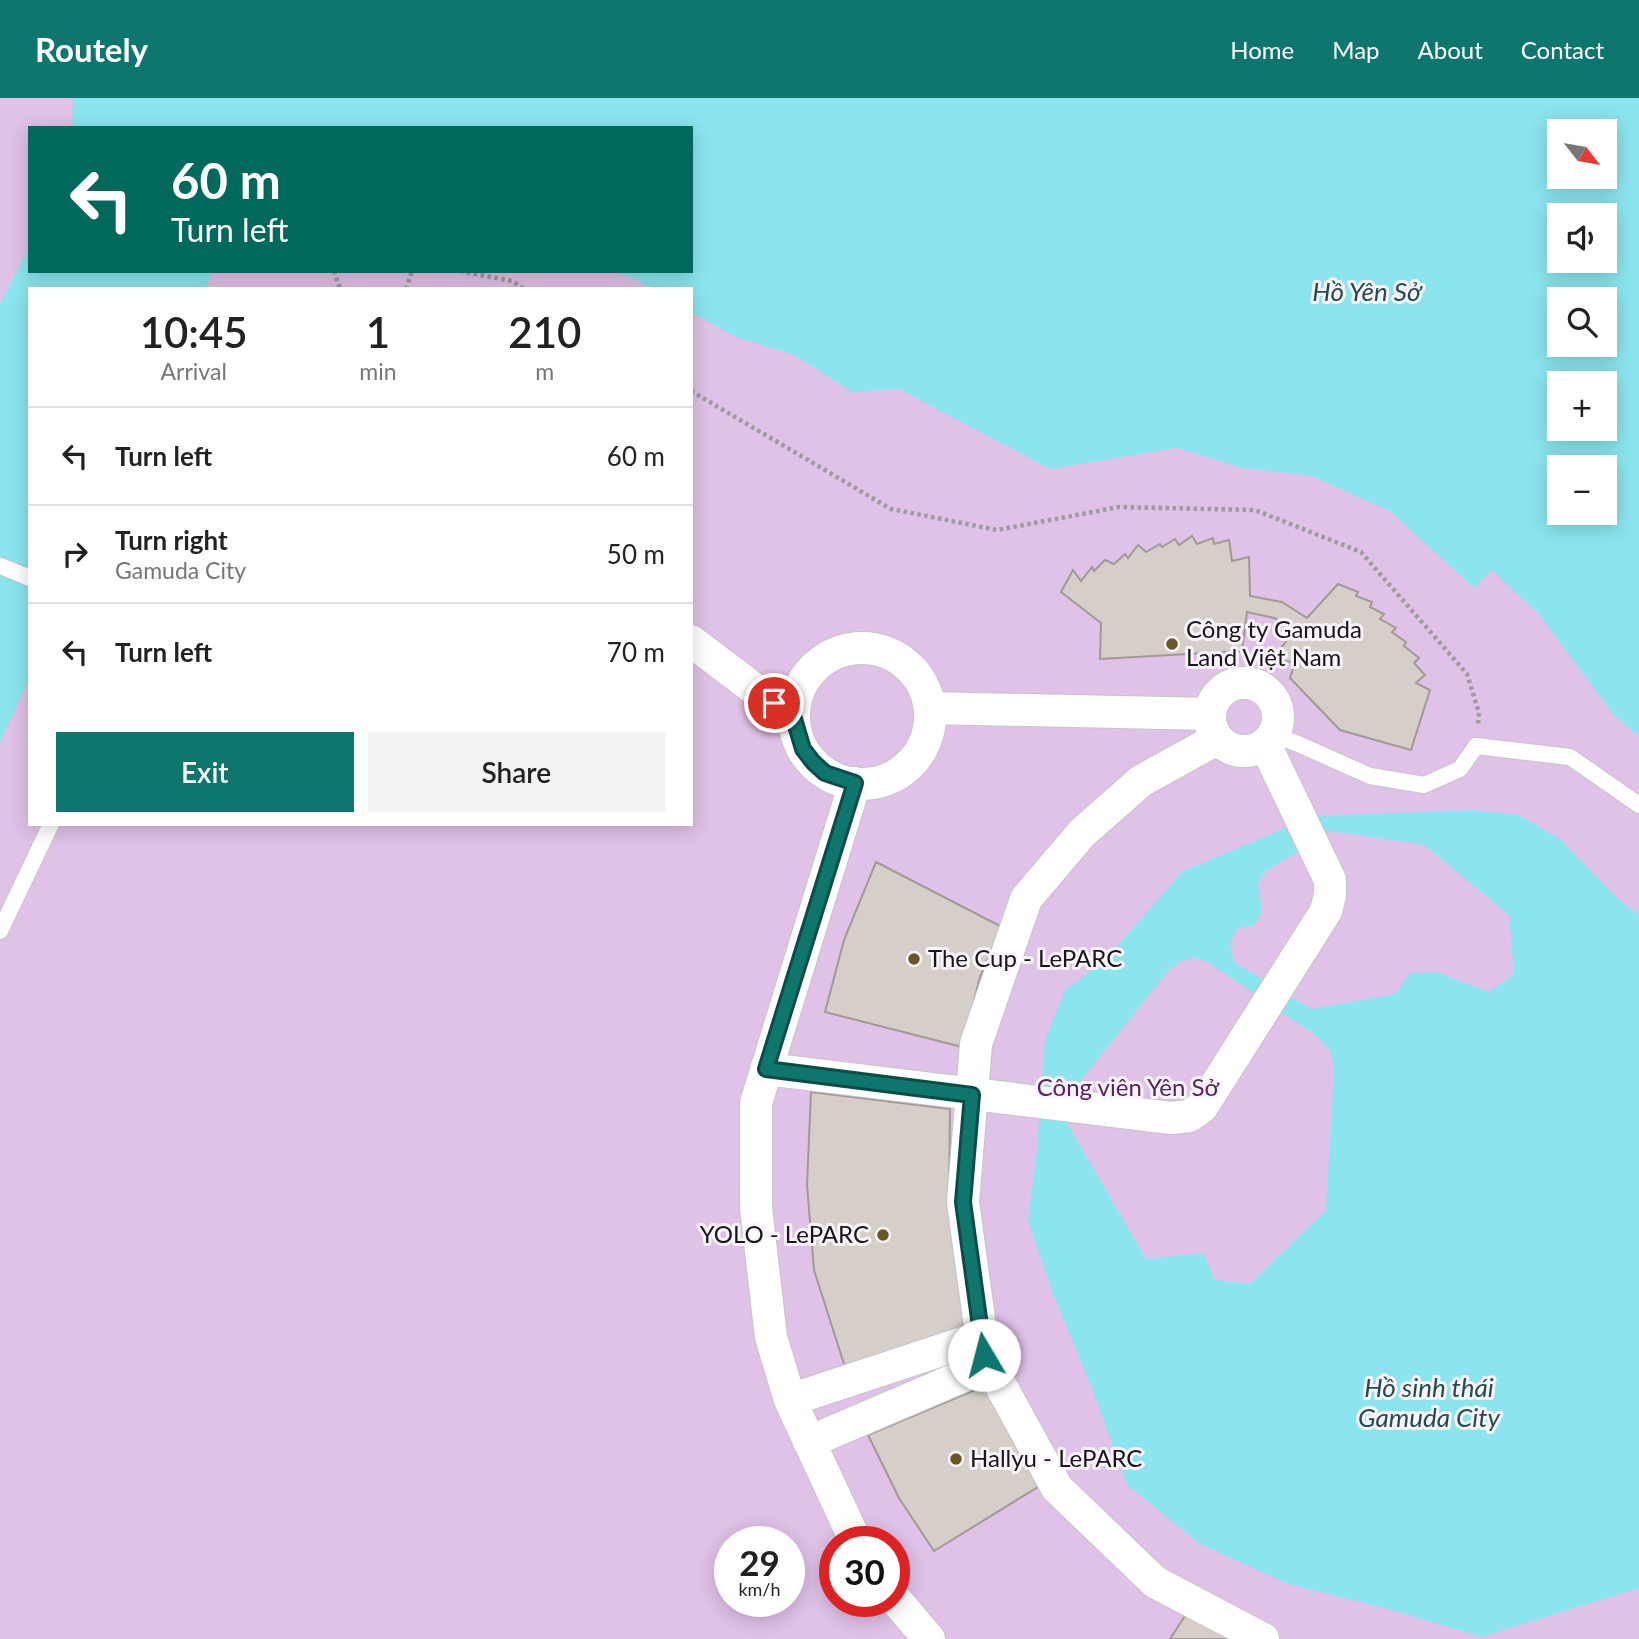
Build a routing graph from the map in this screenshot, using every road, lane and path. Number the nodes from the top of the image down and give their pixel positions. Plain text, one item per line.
1 (470, 273) edge
2 (521, 287) edge
3 (693, 392) edge
4 (0, 566) edge
5 (28, 577) edge
6 (693, 643) edge
7 (930, 708) junction
8 (794, 719) junction
9 (1214, 726) junction
10 (1268, 740) junction
11 (1476, 746) junction
12 (855, 783) junction
13 (1639, 805) edge
14 (50, 826) edge
15 (0, 931) edge
16 (766, 1069) junction
17 (972, 1095) junction
18 (985, 1351) junction
19 (790, 1400) junction
20 (809, 1442) junction
21 (848, 1526) edge
22 (910, 1617) edge
23 (929, 1639) edge
24 (1263, 1639) edge

1 - 2 path
3 - 11 path
4 - 5 lane
6 - 8 street
7 - 8 street
7 - 9 street
7 - 12 street
8 - 12 street
9 - 10 street
9 - 10 street
9 - 17 street
10 - 11 lane
10 - 17 street
11 - 13 lane
12 - 16 street
14 - 15 lane
16 - 17 street
16 - 19 street
17 - 18 street
18 - 19 street
18 - 20 street
18 - 24 street
19 - 20 street
20 - 21 street
22 - 23 street

